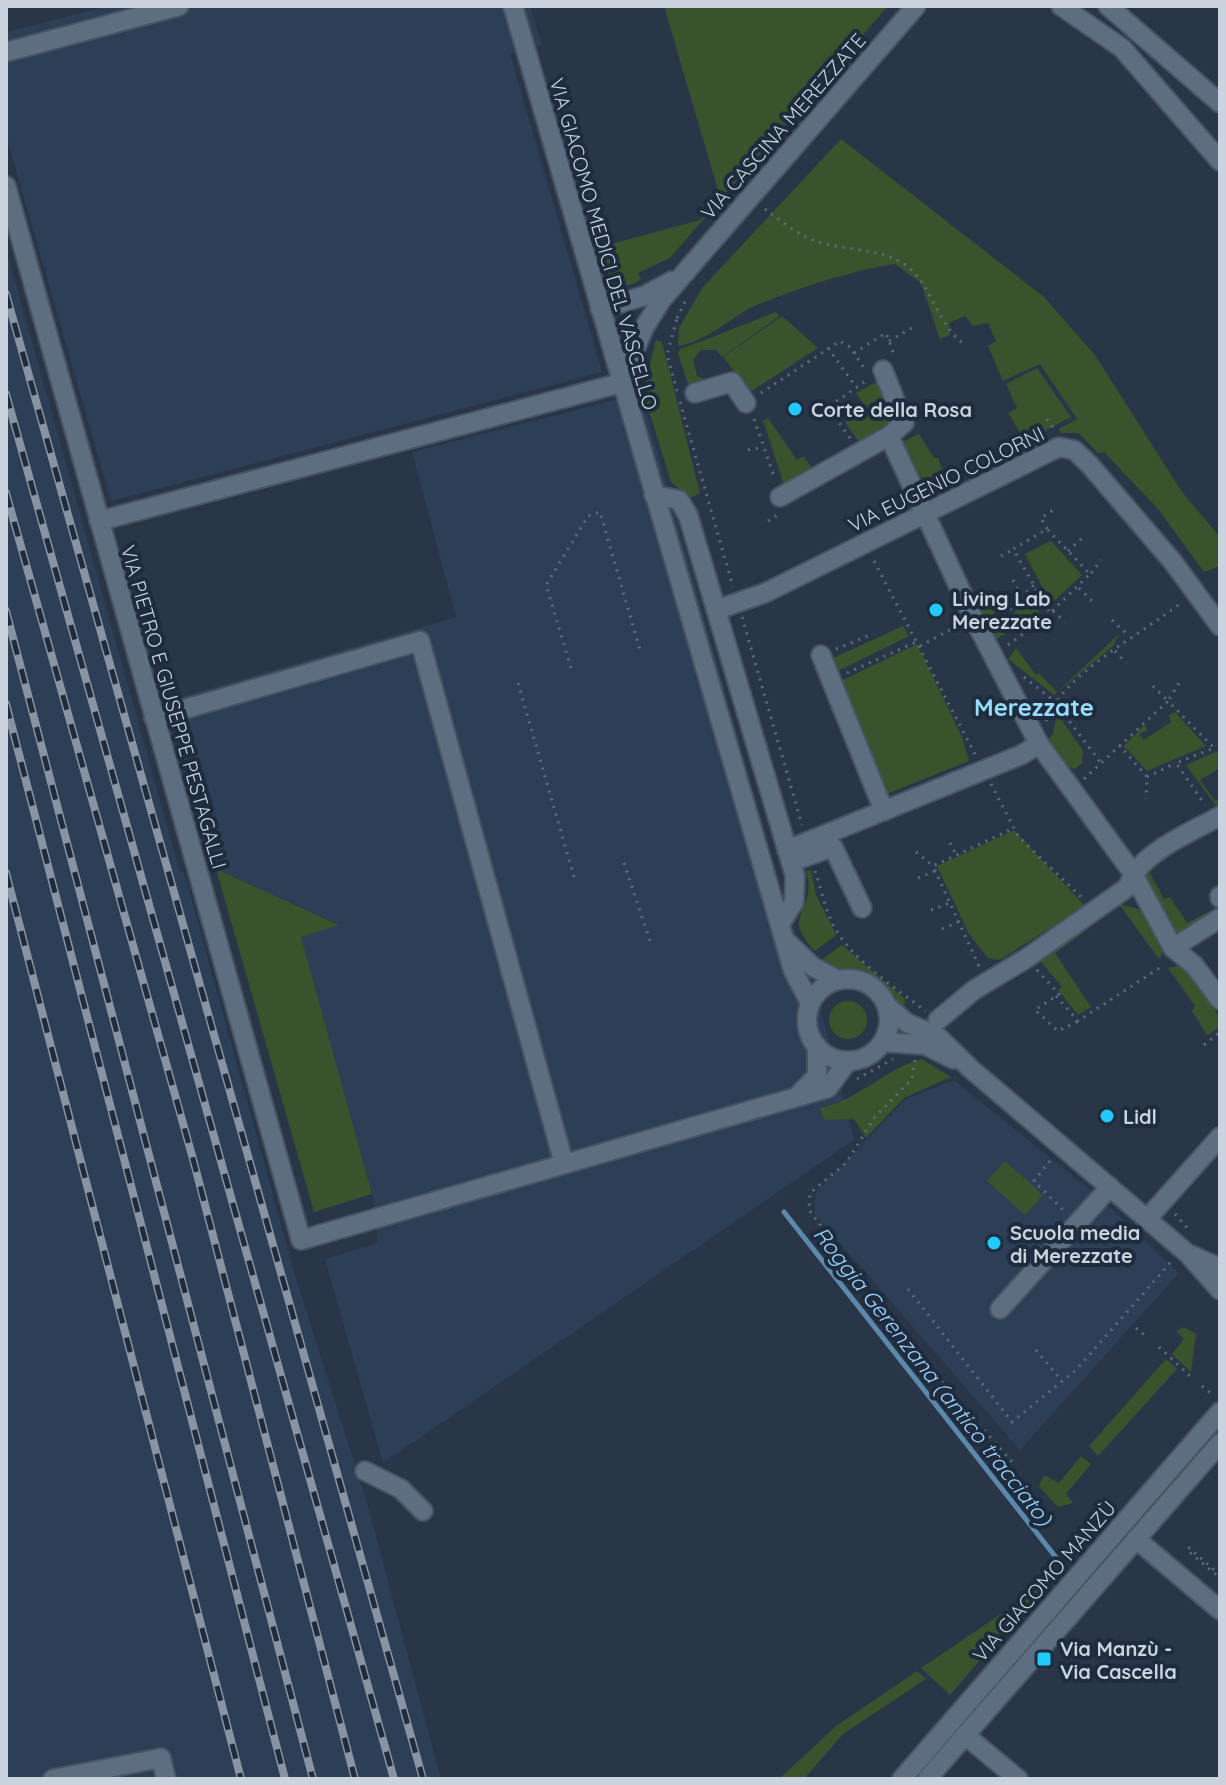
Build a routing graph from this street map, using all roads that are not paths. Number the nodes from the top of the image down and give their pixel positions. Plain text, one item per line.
1 (179, 6) edge
2 (513, 6) edge
3 (916, 6) edge
4 (1061, 6) edge
5 (1108, 6) edge
6 (6, 52) edge
7 (1220, 103) edge
8 (1220, 161) edge
9 (6, 186) edge
10 (682, 274) junction
11 (600, 309) junction
12 (883, 370) road end
13 (621, 383) junction
14 (695, 393) dead end
15 (746, 403) road end
16 (889, 436) junction
17 (654, 495) junction
18 (780, 497) road end
19 (925, 512) junction
20 (99, 521) junction
21 (716, 610) junction
22 (1220, 626) edge
23 (821, 655) road end
24 (154, 718) junction
25 (1039, 744) junction
26 (884, 811) junction
27 (1217, 818) edge
28 (808, 849) junction
29 (789, 856) junction
30 (1132, 872) junction
31 (862, 908) dead end
32 (1220, 918) edge
33 (782, 932) junction
34 (1176, 950) junction
35 (838, 980) junction
36 (1220, 1000) edge
37 (810, 1003) junction
38 (887, 1006) junction
39 (938, 1020) dead end
40 (883, 1042) junction
41 (817, 1047) junction
42 (848, 1061) junction
43 (971, 1069) junction
44 (798, 1095) junction
45 (1220, 1137) edge
46 (564, 1164) junction
47 (1110, 1187) junction
48 (1147, 1219) junction
49 (1180, 1258) junction
50 (1220, 1268) edge
51 (1220, 1290) edge
52 (1000, 1309) dead end
53 (1217, 1404) edge
54 (1220, 1443) edge
55 (365, 1471) dead end
56 (423, 1511) dead end
57 (1136, 1539) junction
58 (1220, 1610) edge
59 (965, 1735) junction
60 (53, 1779) edge
61 (166, 1779) edge
62 (902, 1779) edge
63 (927, 1779) edge
64 (1018, 1779) edge

1 - 6 street
2 - 11 street, VIA GIACOMO MEDICI DEL VASCELLO
3 - 10 street, VIA CASCINA MEREZZATE
4 - 8 street
5 - 7 street
9 - 20 street, VIA PIETRO E GIUSEPPE PESTAGALLI
10 - 11 street
10 - 13 street
11 - 13 street, VIA GIACOMO MEDICI DEL VASCELLO
12 - 16 street
13 - 17 street, VIA GIACOMO MEDICI DEL VASCELLO
13 - 20 street
14 - 15 street
16 - 18 street
16 - 19 street
17 - 21 street
17 - 33 street, VIA GIACOMO MEDICI DEL VASCELLO
19 - 21 street, VIA EUGENIO COLORNI
19 - 22 street, VIA EUGENIO COLORNI
19 - 25 street
20 - 24 street, VIA PIETRO E GIUSEPPE PESTAGALLI
21 - 29 street
23 - 26 street
24 - 46 street, VIA PIETRO E GIUSEPPE PESTAGALLI
24 - 46 street
25 - 26 street
25 - 30 street
26 - 28 street
27 - 30 street
28 - 29 street
28 - 31 street
29 - 33 street
30 - 34 street
30 - 39 street
32 - 34 street
33 - 35 street
33 - 37 street, VIA GIACOMO MEDICI DEL VASCELLO
34 - 36 street
35 - 37 street
35 - 38 street
37 - 41 street
38 - 40 street
38 - 43 street
40 - 42 street
40 - 43 street
41 - 42 street
41 - 44 street
42 - 44 street
43 - 47 street
44 - 46 street
45 - 48 street
47 - 48 street
47 - 52 street
48 - 49 street
49 - 50 street
49 - 51 street
53 - 62 street, VIA GIACOMO MANZÙ
54 - 57 street, VIA GIACOMO MANZÙ
55 - 56 street
57 - 58 street
57 - 59 street, VIA GIACOMO MANZÙ
59 - 63 street, VIA GIACOMO MANZÙ
59 - 64 street
60 - 61 street

